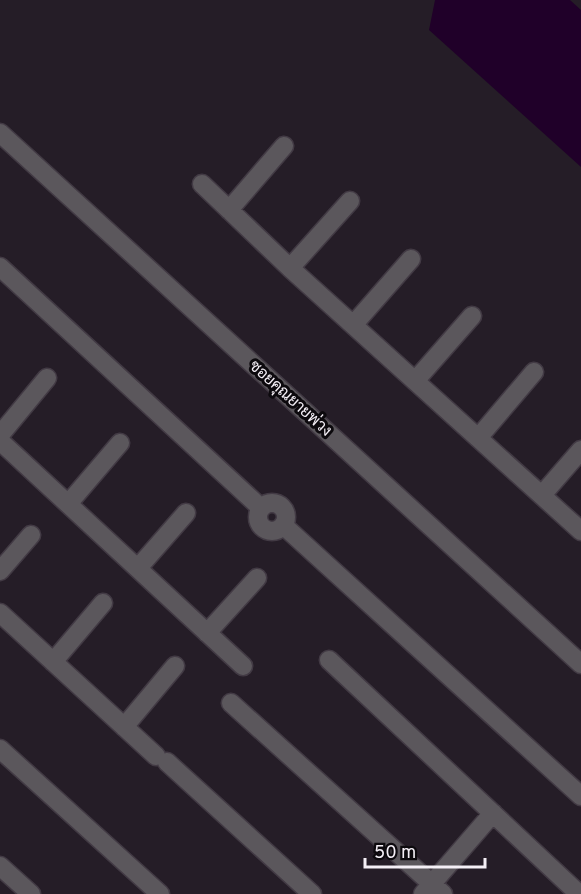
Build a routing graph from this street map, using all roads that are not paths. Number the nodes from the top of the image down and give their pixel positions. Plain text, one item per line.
1 (0, 133) edge
2 (284, 146) dead end
3 (202, 184) dead end
4 (350, 201) dead end
5 (229, 210) junction
6 (411, 259) dead end
7 (0, 267) edge
8 (290, 267) junction
9 (472, 316) dead end
10 (354, 324) junction
11 (534, 372) dead end
12 (47, 378) dead end
13 (415, 381) junction
14 (0, 435) edge
15 (478, 438) junction
16 (0, 441) edge
17 (120, 443) dead end
18 (581, 450) edge
19 (542, 495) junction
20 (68, 504) junction
21 (186, 513) dead end
22 (581, 531) edge
23 (31, 535) dead end
24 (138, 568) junction
25 (0, 571) edge
26 (257, 578) dead end
27 (103, 603) dead end
28 (0, 613) edge
29 (207, 633) junction
30 (329, 660) dead end
31 (53, 662) junction
32 (581, 664) edge
33 (175, 666) dead end
34 (243, 666) dead end
35 (231, 703) dead end
36 (124, 727) junction
37 (0, 749) edge
38 (581, 796) edge
39 (493, 813) junction
40 (0, 866) edge
41 (432, 890) edge
42 (31, 894) edge
43 (160, 894) edge
44 (312, 894) edge
45 (579, 894) edge

1 - 32 street, ซอยคุณยายพ่วง
2 - 5 street
3 - 5 street
4 - 8 street
5 - 8 street
6 - 10 street
7 - 38 street
8 - 10 street
9 - 13 street
10 - 13 street
11 - 15 street
12 - 14 street
13 - 15 street
15 - 19 street
16 - 20 street
17 - 20 street
18 - 19 street
19 - 22 street
20 - 24 street
21 - 24 street
23 - 25 street
24 - 29 street
26 - 29 street
27 - 31 street
28 - 31 street
29 - 34 street
30 - 39 street
31 - 36 street
33 - 36 street
35 - 41 street
36 - 44 street
37 - 43 street
39 - 41 street
39 - 45 street
40 - 42 street

